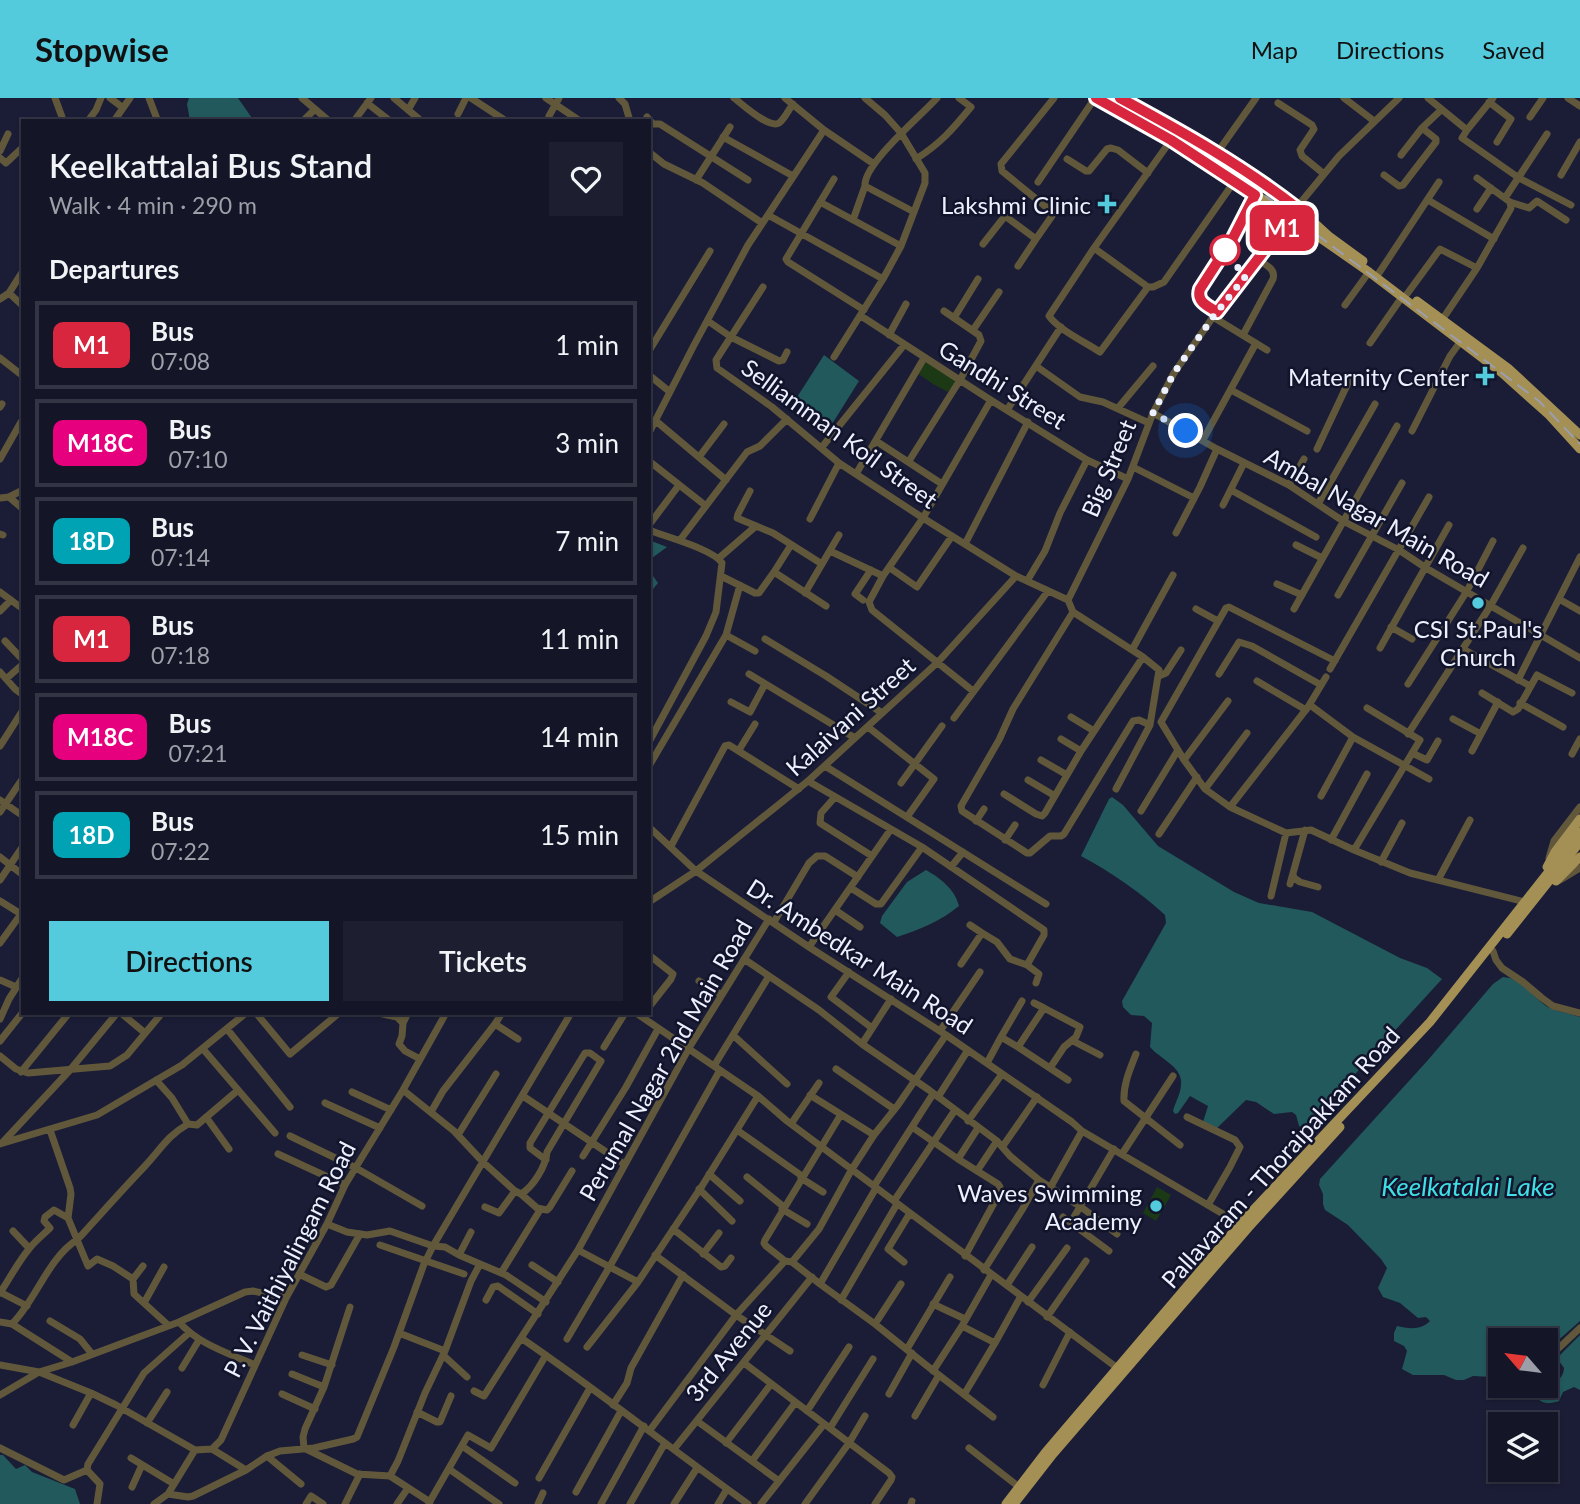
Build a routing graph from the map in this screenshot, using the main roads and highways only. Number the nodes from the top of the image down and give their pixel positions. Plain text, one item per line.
1 (1096, 98) edge
2 (1120, 98) edge
3 (1134, 101) edge
4 (1374, 272) junction
5 (1405, 295) junction
6 (1580, 435) edge
7 (1580, 449) edge
8 (1580, 819) edge
9 (1580, 832) edge
10 (1580, 842) edge
11 (1579, 863) edge
12 (1531, 900) junction
13 (1466, 980) junction
14 (1457, 992) junction
15 (1120, 1371) junction
16 (1006, 1504) edge
17 (1014, 1504) edge

1 - 4 main road
2 - 3 main road
3 - 4 main road
4 - 5 main road
5 - 6 main road
5 - 7 main road
8 - 12 main road
9 - 12 main road, Pallavaram - Thoraipakkam Road
10 - 12 main road, Pallavaram - Thoraipakkam Road
11 - 12 main road
12 - 13 main road, Pallavaram - Thoraipakkam Road
12 - 13 main road, Pallavaram - Thoraipakkam Road
13 - 14 main road, Pallavaram - Thoraipakkam Road
14 - 15 main road, Pallavaram - Thoraipakkam Road
14 - 15 main road, Pallavaram - Thoraipakkam Road
15 - 16 main road, Pallavaram - Thoraipakkam Road
15 - 17 main road, Pallavaram - Thoraipakkam Road

